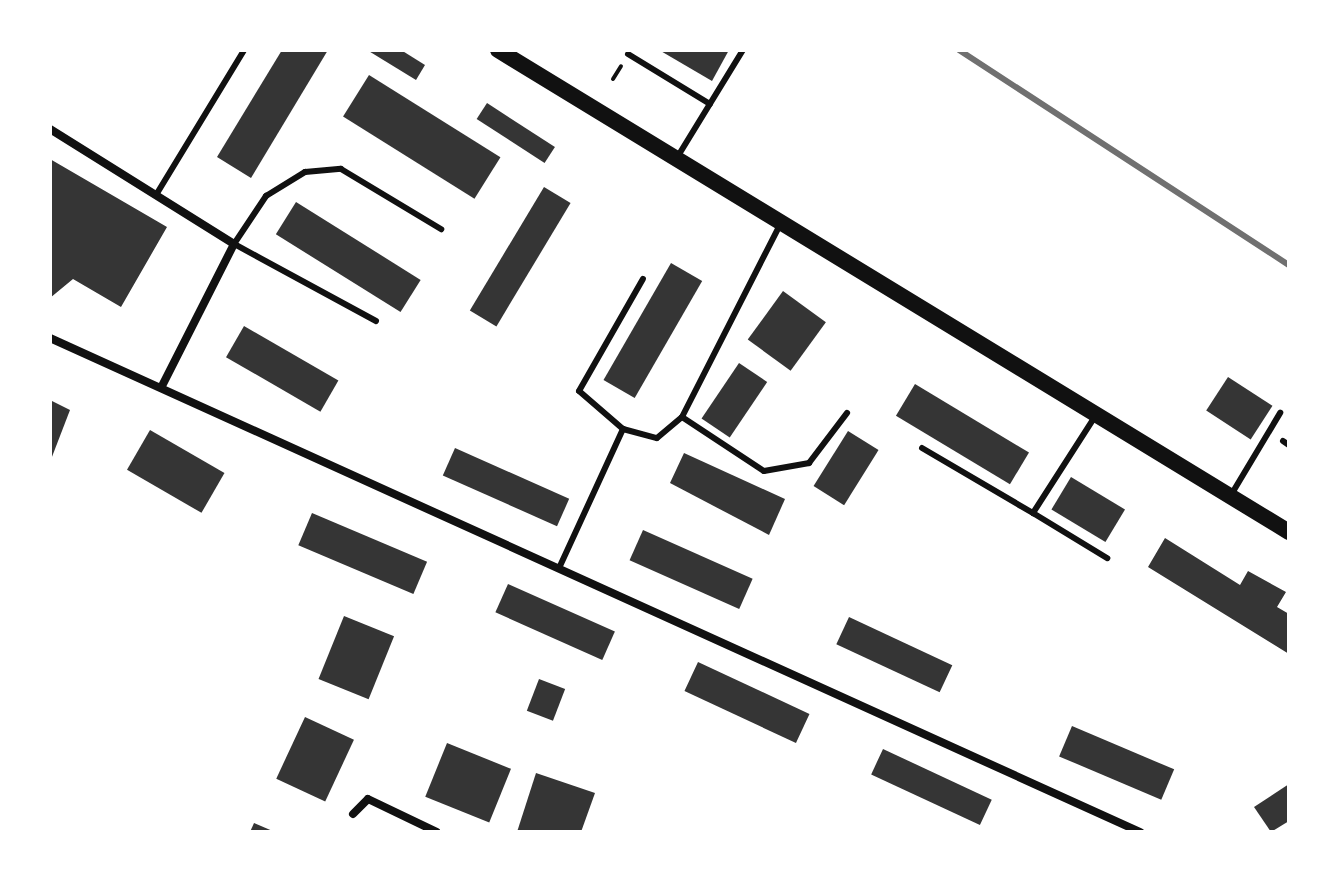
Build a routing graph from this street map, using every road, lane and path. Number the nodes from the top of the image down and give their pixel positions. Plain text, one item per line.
1 (244, 50) edge
2 (498, 50) edge
3 (743, 50) edge
4 (628, 54) dead end
5 (519, 56) edge
6 (710, 104) junction
7 (50, 129) edge
8 (676, 160) junction
9 (156, 195) junction
10 (781, 224) junction
11 (441, 229) dead end
12 (234, 244) junction
13 (643, 279) dead end
14 (376, 321) dead end
15 (50, 338) edge
16 (161, 388) junction
17 (847, 413) dead end
18 (1280, 413) dead end
19 (1096, 415) junction
20 (682, 417) junction
21 (623, 429) junction
22 (922, 448) dead end
23 (1230, 496) junction
24 (1033, 513) junction
25 (1289, 532) edge
26 (1107, 558) dead end
27 (560, 566) junction
28 (353, 814) dead end
29 (437, 832) edge
30 (1140, 832) edge

1 - 9 lane
2 - 5 main road
3 - 6 lane
4 - 6 lane
5 - 8 main road
6 - 8 lane
7 - 9 street
8 - 10 main road
9 - 12 street
10 - 19 main road
10 - 20 lane
11 - 12 lane
12 - 14 lane
12 - 16 street
13 - 21 lane
15 - 16 street
16 - 27 street
17 - 20 lane
18 - 23 lane
19 - 23 main road
19 - 24 lane
20 - 21 lane
21 - 27 lane
22 - 24 lane
23 - 25 main road
24 - 26 lane
27 - 30 street
28 - 29 street

